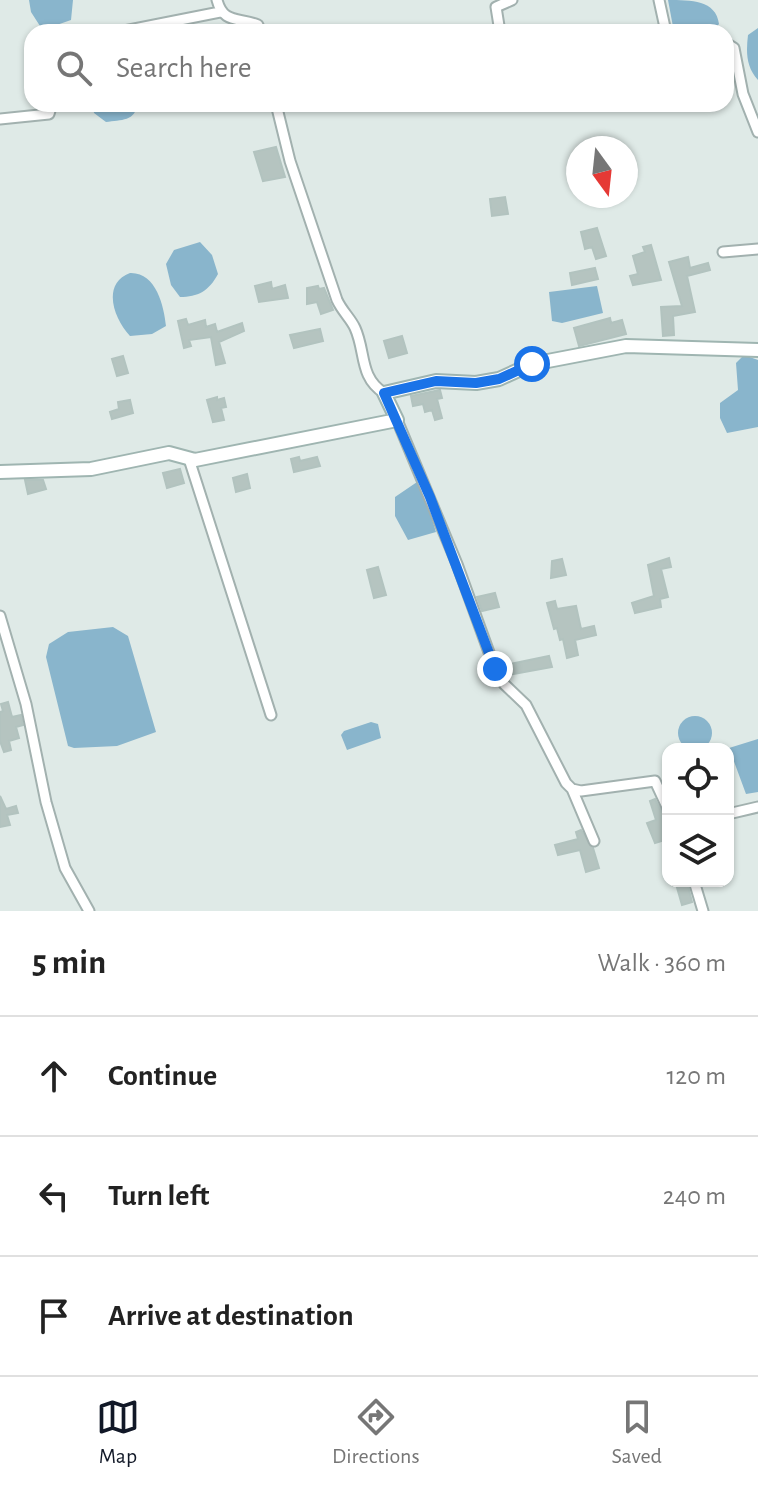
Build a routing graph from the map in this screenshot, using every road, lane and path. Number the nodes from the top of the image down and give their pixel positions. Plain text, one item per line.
1 (217, 0) edge
2 (512, 0) edge
3 (659, 0) edge
4 (220, 12) junction
5 (159, 24) edge
6 (253, 24) edge
7 (499, 24) edge
8 (664, 24) edge
9 (734, 48) edge
10 (48, 112) edge
11 (278, 112) edge
12 (0, 119) edge
13 (758, 132) edge
14 (758, 249) edge
15 (723, 252) dead end
16 (758, 350) edge
17 (384, 393) junction
18 (397, 420) junction
19 (189, 459) junction
20 (0, 472) edge
21 (0, 616) edge
22 (271, 715) dead end
23 (572, 789) junction
24 (662, 796) edge
25 (758, 807) edge
26 (734, 813) edge
27 (594, 841) dead end
28 (696, 887) edge
29 (89, 911) edge
30 (703, 911) edge

1 - 4 street
2 - 7 street
3 - 8 street
4 - 5 street
4 - 6 street
9 - 13 street
10 - 12 street
11 - 17 street
14 - 15 street
16 - 17 street
17 - 18 street
18 - 19 street
18 - 23 street
19 - 20 street
19 - 22 street
21 - 29 street
23 - 24 street
23 - 27 street
25 - 26 street
28 - 30 street

